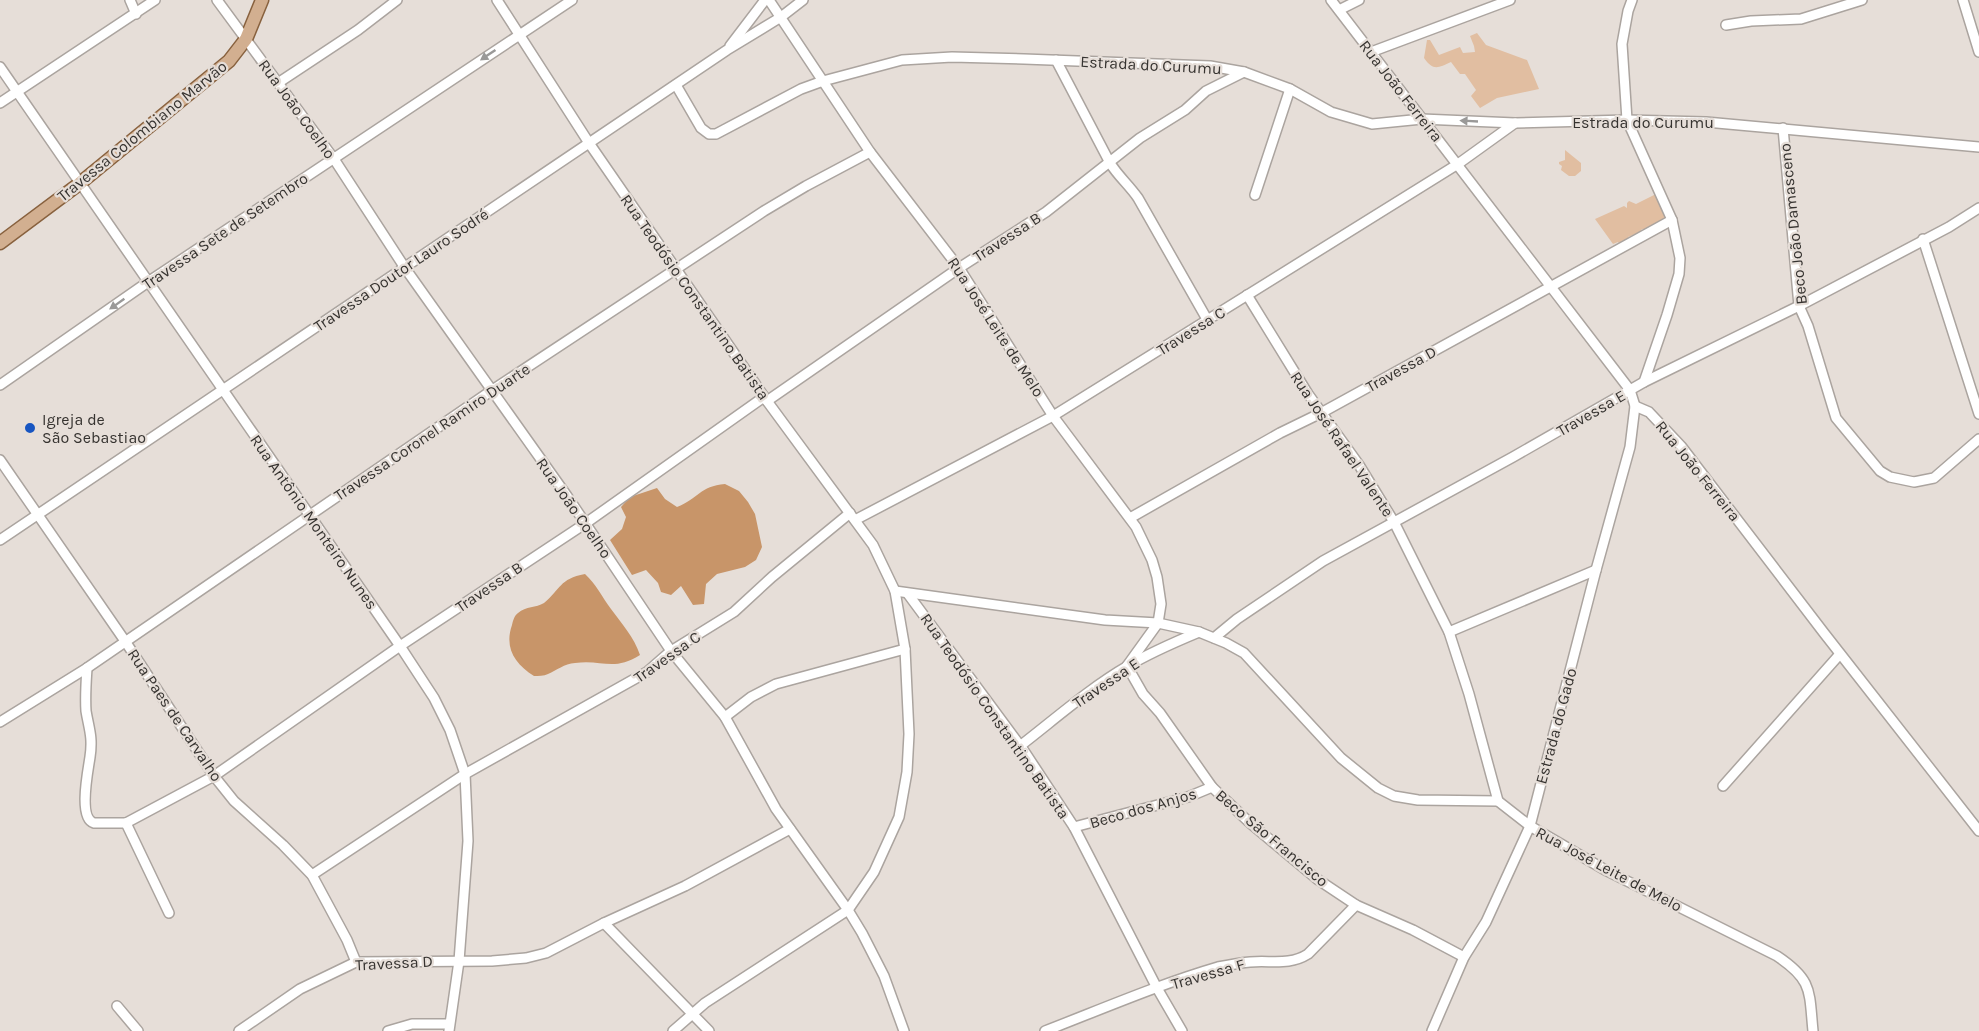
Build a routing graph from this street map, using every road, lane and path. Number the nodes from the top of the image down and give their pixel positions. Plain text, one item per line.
1 (130, 0) edge
2 (155, 0) edge
3 (217, 0) edge
4 (262, 0) edge
5 (397, 0) edge
6 (497, 0) edge
7 (572, 0) edge
8 (767, 0) edge
9 (803, 0) edge
10 (1331, 0) edge
11 (1359, 0) edge
12 (1510, 0) edge
13 (1632, 0) edge
14 (1862, 0) edge
15 (1963, 0) edge
16 (1338, 10) junction
17 (136, 14) junction
18 (780, 17) junction
19 (1726, 25) dead end
20 (519, 33) junction
21 (246, 39) junction
22 (727, 50) junction
23 (1371, 52) junction
24 (1979, 52) edge
25 (1056, 60) junction
26 (0, 67) edge
27 (1244, 72) junction
28 (823, 81) junction
29 (278, 83) junction
30 (676, 85) junction
31 (1290, 89) junction
32 (17, 92) junction
33 (0, 103) edge
34 (1422, 119) junction
35 (1626, 120) junction
36 (1515, 123) junction
37 (1783, 128) junction
38 (589, 143) junction
39 (1979, 147) edge
40 (870, 152) junction
41 (334, 159) junction
42 (1110, 163) junction
43 (1458, 164) junction
44 (79, 184) junction
45 (1255, 195) dead end
46 (1979, 208) edge
47 (1672, 220) junction
48 (1923, 239) junction
49 (0, 243) edge
50 (405, 268) junction
51 (958, 268) junction
52 (676, 270) junction
53 (148, 282) junction
54 (1549, 286) junction
55 (1247, 295) junction
56 (1799, 306) junction
57 (1208, 321) junction
58 (1644, 382) junction
59 (0, 385) edge
60 (223, 390) junction
61 (1630, 390) junction
62 (491, 391) junction
63 (766, 399) junction
64 (1635, 405) junction
65 (1322, 413) junction
66 (1979, 414) edge
67 (1053, 416) junction
68 (1979, 439) edge
69 (0, 460) edge
70 (39, 514) junction
71 (309, 515) junction
72 (853, 517) junction
73 (1130, 518) junction
74 (1394, 522) junction
75 (586, 523) junction
76 (0, 540) edge
77 (1596, 570) junction
78 (895, 591) junction
79 (908, 594) junction
80 (1158, 623) junction
81 (1199, 632) junction
82 (1449, 632) junction
83 (1214, 638) junction
84 (125, 641) junction
85 (400, 646) junction
86 (905, 649) junction
87 (671, 651) junction
88 (1840, 654) junction
89 (1127, 666) junction
90 (87, 668) junction
91 (724, 717) junction
92 (0, 722) edge
93 (1020, 746) junction
94 (465, 774) junction
95 (214, 776) junction
96 (1723, 786) dead end
97 (1212, 788) junction
98 (1498, 801) junction
99 (126, 823) junction
100 (1530, 826) junction
101 (1074, 827) junction
102 (790, 829) junction
103 (1979, 831) edge
104 (312, 875) junction
105 (1356, 905) junction
106 (848, 910) junction
107 (169, 914) dead end
108 (604, 923) junction
109 (1464, 957) junction
110 (459, 961) junction
111 (356, 962) junction
112 (1157, 988) junction
113 (117, 1006) dead end
114 (692, 1013) junction
115 (448, 1027) edge
116 (138, 1031) edge
117 (239, 1031) edge
118 (388, 1031) edge
119 (673, 1031) edge
120 (709, 1031) edge
121 (904, 1031) edge
122 (1045, 1031) edge
123 (1182, 1031) edge
124 (1432, 1031) edge
125 (1813, 1031) edge

1 - 17 street
2 - 17 street
3 - 21 street, Rua João Coelho
4 - 21 main road, Travessa Colombiano Marvão
5 - 29 street
6 - 20 street, Rua Teodósio Constantino Batista
7 - 20 street, Travessa Sete de Setembro
8 - 18 street, Rua José Leite de Melo
8 - 22 street
9 - 18 street, Travessa Doutor Lauro Sodré
10 - 16 street, Rua João Ferreira
11 - 16 street
12 - 23 street
13 - 35 street
14 - 19 street
15 - 24 street
16 - 23 street, Rua João Ferreira
17 - 32 street
18 - 22 street, Travessa Doutor Lauro Sodré
18 - 28 street, Rua José Leite de Melo
20 - 38 street, Rua Teodósio Constantino Batista
20 -> 41 street, Travessa Sete de Setembro
21 - 29 street, Rua João Coelho
21 - 44 main road, Travessa Colombiano Marvão
22 - 30 street, Travessa Doutor Lauro Sodré
23 - 34 street, Rua João Ferreira
25 - 27 street, Estrada do Curumu
25 - 28 street, Estrada do Curumu
25 - 42 street
26 - 32 street, Rua Antônio Monteiro Nunes
27 - 31 street, Estrada do Curumu
27 - 42 street, Travessa B
28 - 30 street, Estrada do Curumu
28 - 40 street, Rua José Leite de Melo
29 - 41 street, Rua João Coelho
30 - 38 street, Travessa Doutor Lauro Sodré
31 - 34 street, Estrada do Curumu
31 - 45 street
32 - 33 street
32 - 44 street, Rua Antônio Monteiro Nunes
36 -> 34 street, Estrada do Curumu
34 - 43 street, Rua João Ferreira
35 - 36 street, Estrada do Curumu
35 - 37 street, Estrada do Curumu
35 - 47 street
36 - 43 street, Travessa C
37 - 39 street, Estrada do Curumu
37 - 56 street, Beco João Damasceno
38 - 50 street, Travessa Doutor Lauro Sodré
38 - 52 street, Rua Teodósio Constantino Batista
40 - 51 street, Rua José Leite de Melo
40 - 52 street, Travessa Coronel Ramiro Duarte
41 - 50 street, Rua João Coelho
41 - 53 street, Travessa Sete de Setembro
42 - 51 street, Travessa B
42 - 57 street
43 - 54 street, Rua João Ferreira
43 - 55 street, Travessa C
44 - 49 main road, Travessa Colombiano Marvão
44 - 53 street, Rua Antônio Monteiro Nunes
46 - 48 street, Travessa E
47 - 54 street, Travessa D
47 - 58 street
48 - 56 street, Travessa E
48 - 66 street
50 - 60 street, Travessa Doutor Lauro Sodré
50 - 62 street, Rua João Coelho
51 - 63 street, Travessa B
51 - 67 street, Rua José Leite de Melo
52 - 62 street, Travessa Coronel Ramiro Duarte
52 - 63 street, Rua Teodósio Constantino Batista
53 -> 59 street, Travessa Sete de Setembro
53 - 60 street, Rua Antônio Monteiro Nunes
54 - 61 street, Rua João Ferreira
54 - 65 street, Travessa D
55 - 57 street, Travessa C
55 - 65 street, Rua José Rafael Valente
56 - 58 street, Travessa E
56 - 68 street, Beco João Damasceno
57 - 67 street, Travessa C
58 - 61 street, Travessa E
60 - 70 street, Travessa Doutor Lauro Sodré
60 - 71 street, Rua Antônio Monteiro Nunes
61 - 64 street, Rua João Ferreira
61 - 74 street, Travessa E
62 - 71 street, Travessa Coronel Ramiro Duarte
62 - 75 street, Rua João Coelho
63 - 72 street, Rua Teodósio Constantino Batista
63 - 75 street, Travessa B
64 - 77 street, Estrada do Gado
64 - 88 street, Rua João Ferreira
65 - 73 street, Travessa D
65 - 74 street, Rua José Rafael Valente
67 - 72 street, Travessa C
67 - 73 street, Rua José Leite de Melo
69 - 70 street, Rua Paes de Carvalho
70 - 76 street, Travessa Doutor Lauro Sodré
70 - 84 street, Rua Paes de Carvalho
71 - 84 street, Travessa Coronel Ramiro Duarte
71 - 85 street, Rua Antônio Monteiro Nunes
72 - 78 street, Rua Teodósio Constantino Batista
72 - 87 street, Travessa C
73 - 80 street, Rua José Leite de Melo
74 - 82 street, Rua José Rafael Valente
74 - 83 street, Travessa E
75 - 85 street, Travessa B
75 - 87 street, Rua João Coelho
77 - 82 street
77 - 100 street, Estrada do Gado
78 - 79 street
78 - 86 street, Rua Teodósio Constantino Batista
79 - 80 street
79 - 93 street, Rua Teodósio Constantino Batista
80 - 81 street
80 - 89 street
81 - 83 street
81 - 89 street, Travessa E
82 - 98 street, Rua José Rafael Valente
83 - 98 street
84 - 90 street, Travessa Coronel Ramiro Duarte
84 - 95 street, Rua Paes de Carvalho
85 - 94 street, Rua Antônio Monteiro Nunes
85 - 95 street, Travessa B
86 - 91 street
86 - 106 street, Rua Teodósio Constantino Batista
87 - 91 street, Rua João Coelho
87 - 94 street, Travessa C
88 - 96 street
88 - 103 street, Rua João Ferreira
89 - 93 street, Travessa E
89 - 97 street, Beco São Francisco
90 - 92 street, Travessa Coronel Ramiro Duarte
90 - 99 street
91 - 102 street, Rua João Coelho
93 - 101 street, Rua Teodósio Constantino Batista
94 - 104 street, Travessa C
94 - 110 street, Rua Antônio Monteiro Nunes
95 - 99 street, Travessa B
95 - 104 street, Rua Paes de Carvalho
97 - 101 street, Beco dos Anjos
97 - 105 street, Beco São Francisco
98 - 100 street, Rua José Leite de Melo
99 - 107 street
100 - 109 street, Estrada do Gado
100 - 125 street, Rua José Leite de Melo
101 - 112 street, Rua Teodósio Constantino Batista
102 - 106 street, Rua João Coelho
102 - 108 street, Travessa D
104 - 111 street, Rua Paes de Carvalho
105 - 109 street, Beco São Francisco
105 - 112 street, Travessa F
106 - 114 street
106 - 121 street, Rua João Coelho
108 - 110 street, Travessa D
108 - 114 street
109 - 124 street, Estrada do Gado
110 - 111 street, Travessa D
110 - 115 street, Rua Antônio Monteiro Nunes
111 - 117 street, Travessa D
112 - 122 street, Travessa F
112 - 123 street, Rua Teodósio Constantino Batista
113 - 116 street
114 - 119 street
114 - 120 street
115 - 118 street

